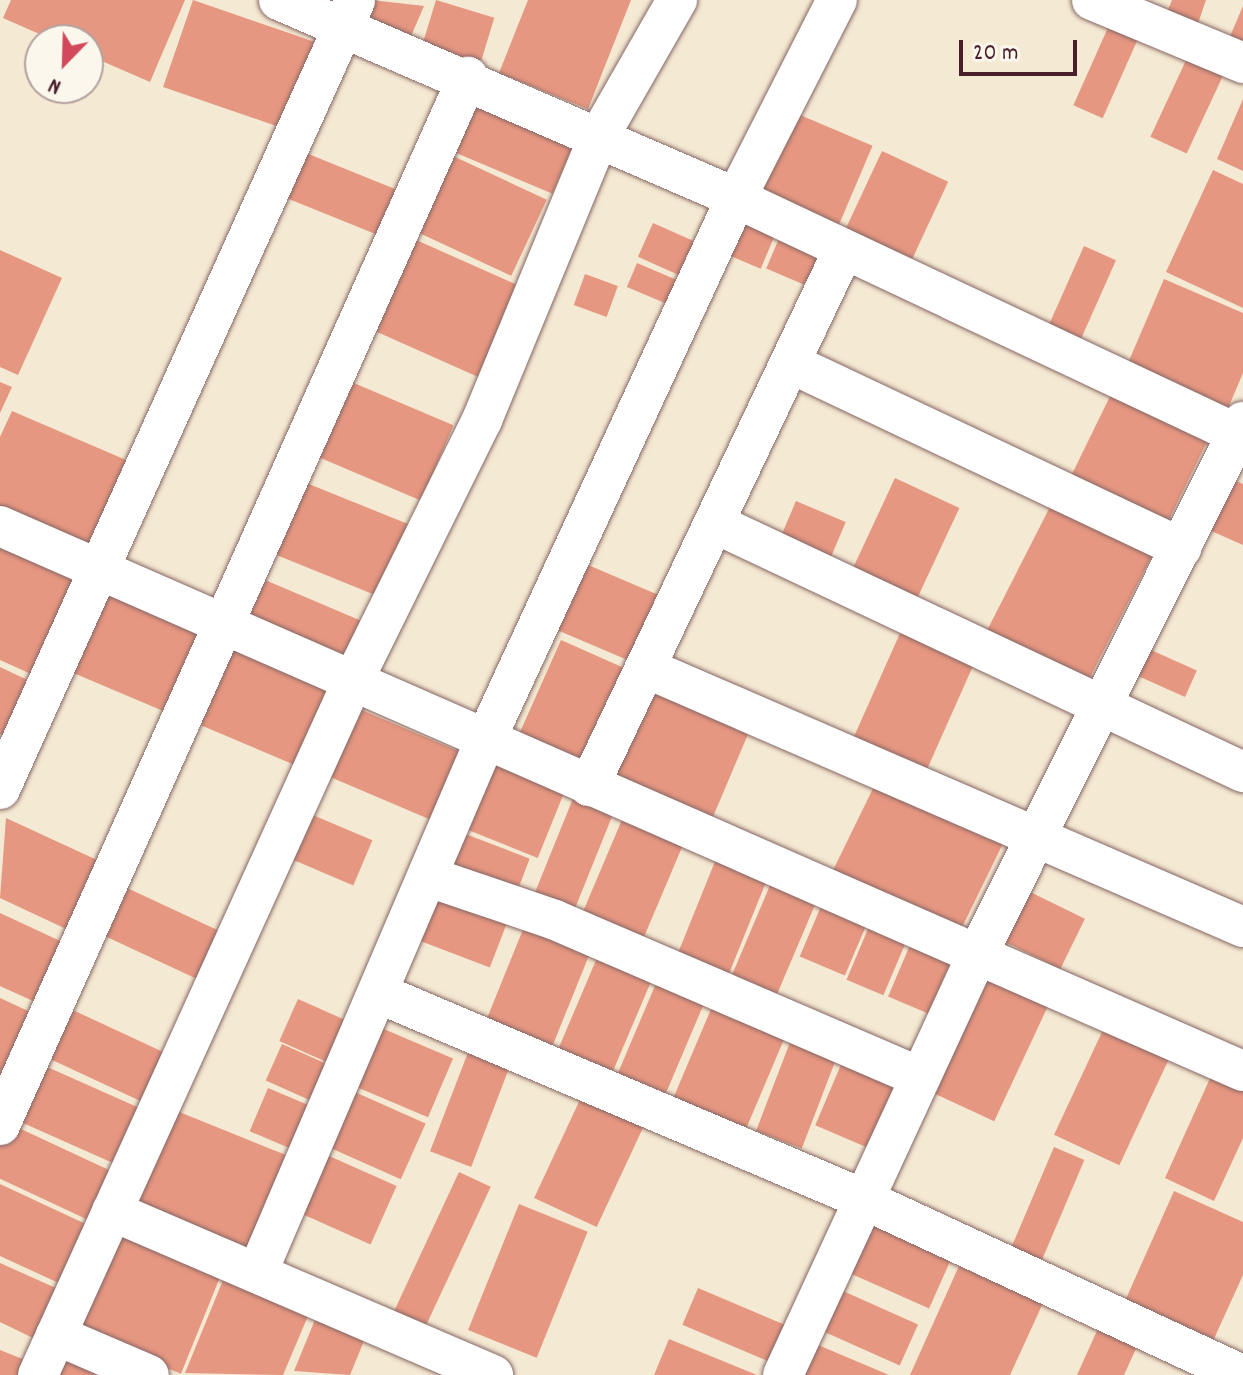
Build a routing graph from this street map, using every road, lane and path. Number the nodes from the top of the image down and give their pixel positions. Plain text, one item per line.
1 (279, 0) edge
2 (677, 0) edge
3 (837, 0) edge
4 (1092, 0) edge
5 (350, 12) edge
6 (1243, 63) edge
7 (468, 77) junction
8 (598, 138) junction
9 (736, 198) junction
10 (844, 249) junction
11 (790, 363) junction
12 (1240, 428) edge
13 (714, 523) junction
14 (0, 526) edge
15 (1181, 548) junction
16 (98, 569) junction
17 (223, 629) junction
18 (646, 668) junction
19 (351, 685) junction
20 (1103, 706) junction
21 (484, 743) junction
22 (1243, 772) edge
23 (589, 786) junction
24 (0, 789) edge
25 (1039, 837) junction
26 (429, 877) junction
27 (1243, 927) edge
28 (976, 957) junction
29 (378, 993) junction
30 (1243, 1071) edge
31 (919, 1077) junction
32 (0, 1125) edge
33 (863, 1199) junction
34 (112, 1211) junction
35 (258, 1271) junction
36 (56, 1335) junction
37 (38, 1375) edge
38 (149, 1375) edge
39 (493, 1375) edge
40 (783, 1375) edge
41 (1243, 1375) edge

1 - 5 street
2 - 8 street
3 - 9 street
4 - 6 street
5 - 7 street
5 - 16 street
7 - 8 street
7 - 17 street
8 - 9 street
8 - 19 street
9 - 10 street
9 - 21 street
10 - 11 street
10 - 12 street
11 - 13 street
11 - 15 street
12 - 15 street
13 - 18 street
13 - 20 street
14 - 16 street
15 - 20 street
16 - 17 street
16 - 24 street
17 - 19 street
17 - 32 street
18 - 23 street
18 - 25 street
19 - 21 street
19 - 34 street
20 - 22 street
20 - 25 street
21 - 23 street
21 - 26 street
23 - 28 street
25 - 27 street
25 - 28 street
26 - 29 street
26 - 31 street
28 - 30 street
28 - 31 street
29 - 33 street
29 - 35 street
31 - 33 street
33 - 40 street
33 - 41 street
34 - 35 street
34 - 36 street
35 - 39 street
36 - 37 street
36 - 38 street

